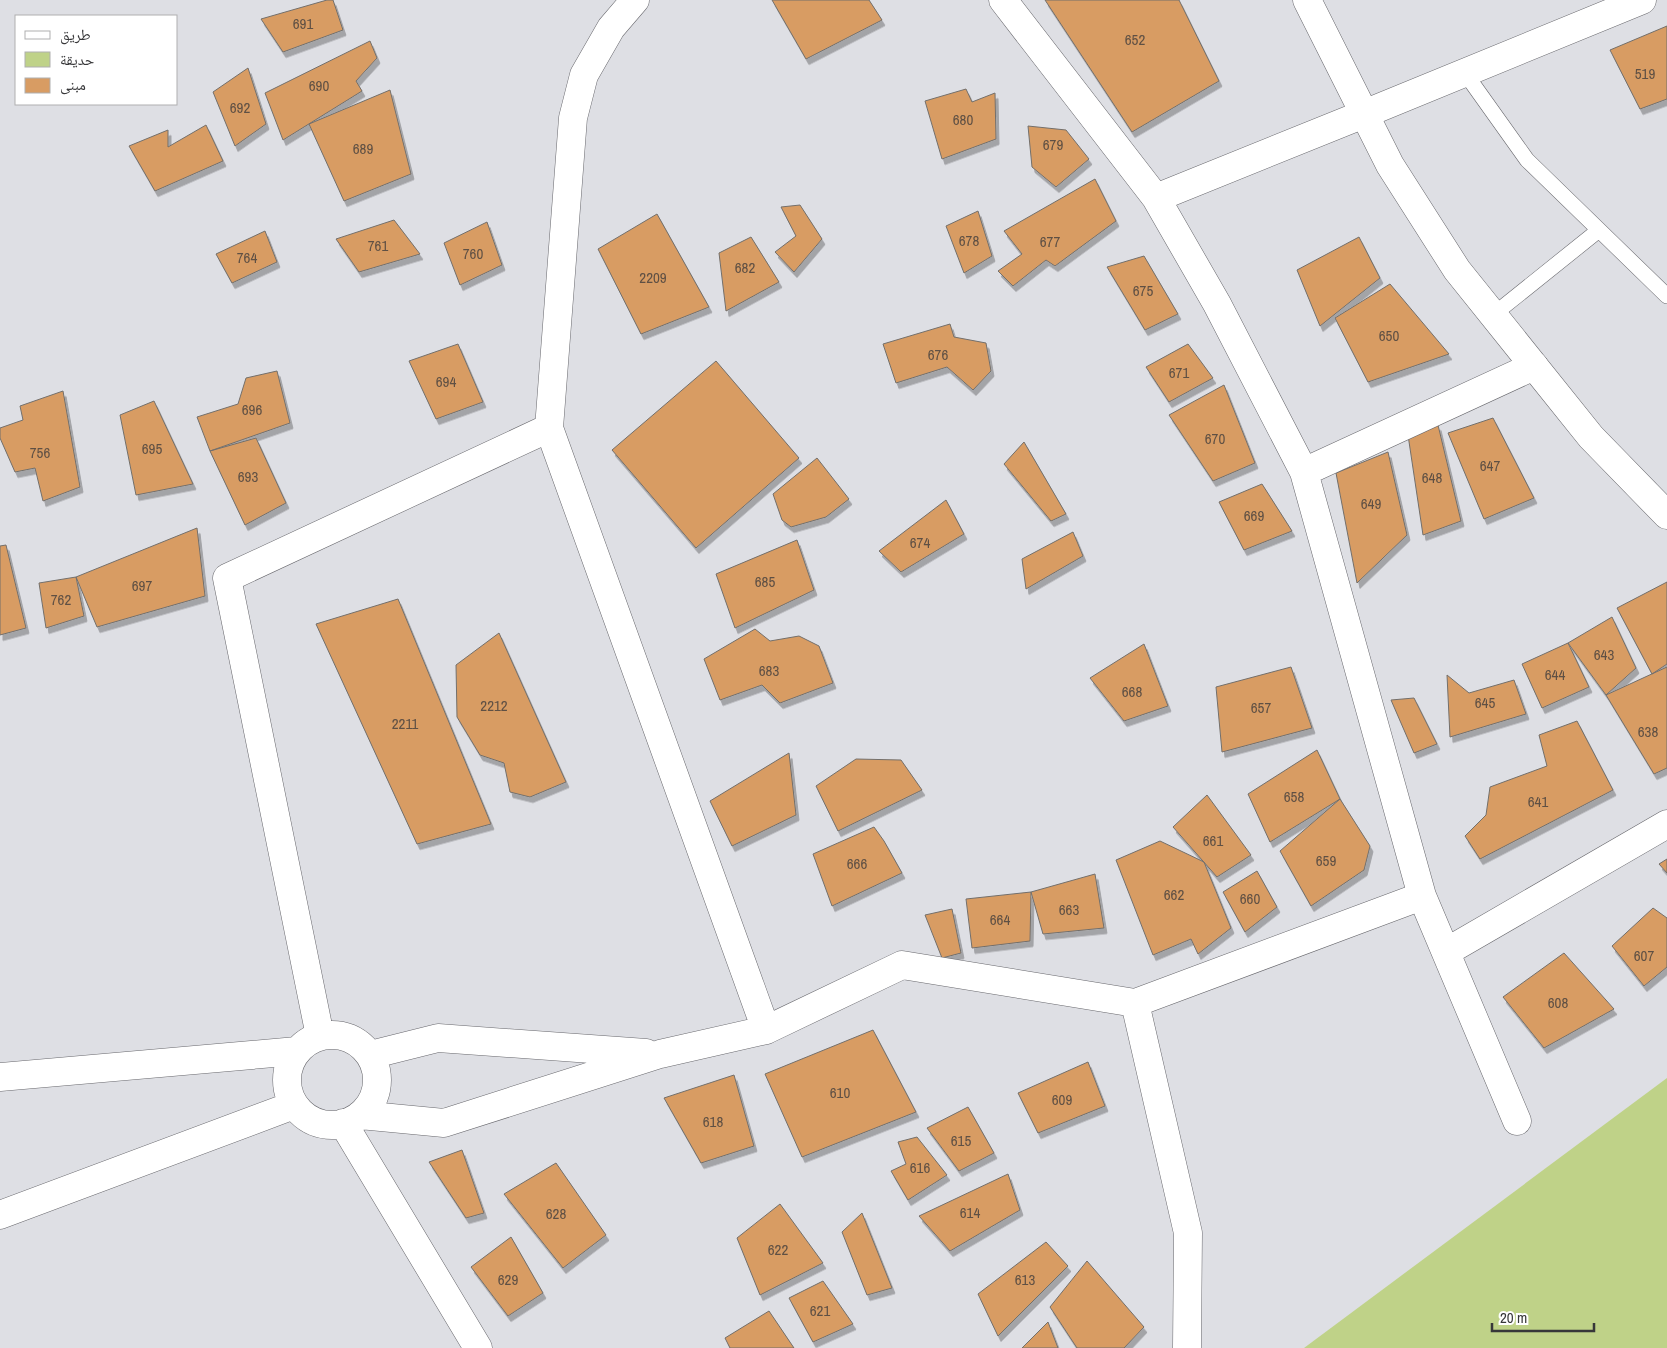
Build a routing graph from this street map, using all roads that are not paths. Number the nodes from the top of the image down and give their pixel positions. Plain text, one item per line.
1 (635, 0) edge
2 (1003, 0) edge
3 (1307, 0) edge
4 (1642, 0) edge
5 (1465, 73) junction
6 (1364, 114) junction
7 (1156, 198) junction
8 (1599, 230) junction
9 (1667, 296) edge
10 (1493, 315) junction
11 (1534, 366) junction
12 (549, 428) junction
13 (1304, 472) junction
14 (1667, 515) edge
15 (1667, 824) edge
16 (1422, 896) junction
17 (1446, 952) junction
18 (1134, 1003) junction
19 (766, 1030) junction
20 (320, 1036) junction
21 (297, 1051) junction
22 (660, 1054) junction
23 (370, 1055) junction
24 (0, 1077) edge
25 (294, 1105) junction
26 (352, 1119) junction
27 (1517, 1121) dead end
28 (0, 1215) edge
29 (478, 1348) edge
30 (1187, 1348) edge

1 - 12 street
2 - 7 street
3 - 6 street
4 - 5 street
5 - 6 street
5 - 8 lane
6 - 7 street
6 - 10 street
7 - 13 street
8 - 9 lane
8 - 10 lane
10 - 11 street
11 - 13 street
11 - 14 street
12 - 19 street
12 - 20 street
13 - 16 street
15 - 17 street
16 - 17 street
16 - 18 street
17 - 27 street
18 - 19 street
18 - 30 street
19 - 22 street
20 - 21 street
20 - 23 street
21 - 24 street
21 - 25 street
22 - 23 street
22 - 26 street
23 - 26 street
25 - 26 street
25 - 28 street
26 - 29 street

